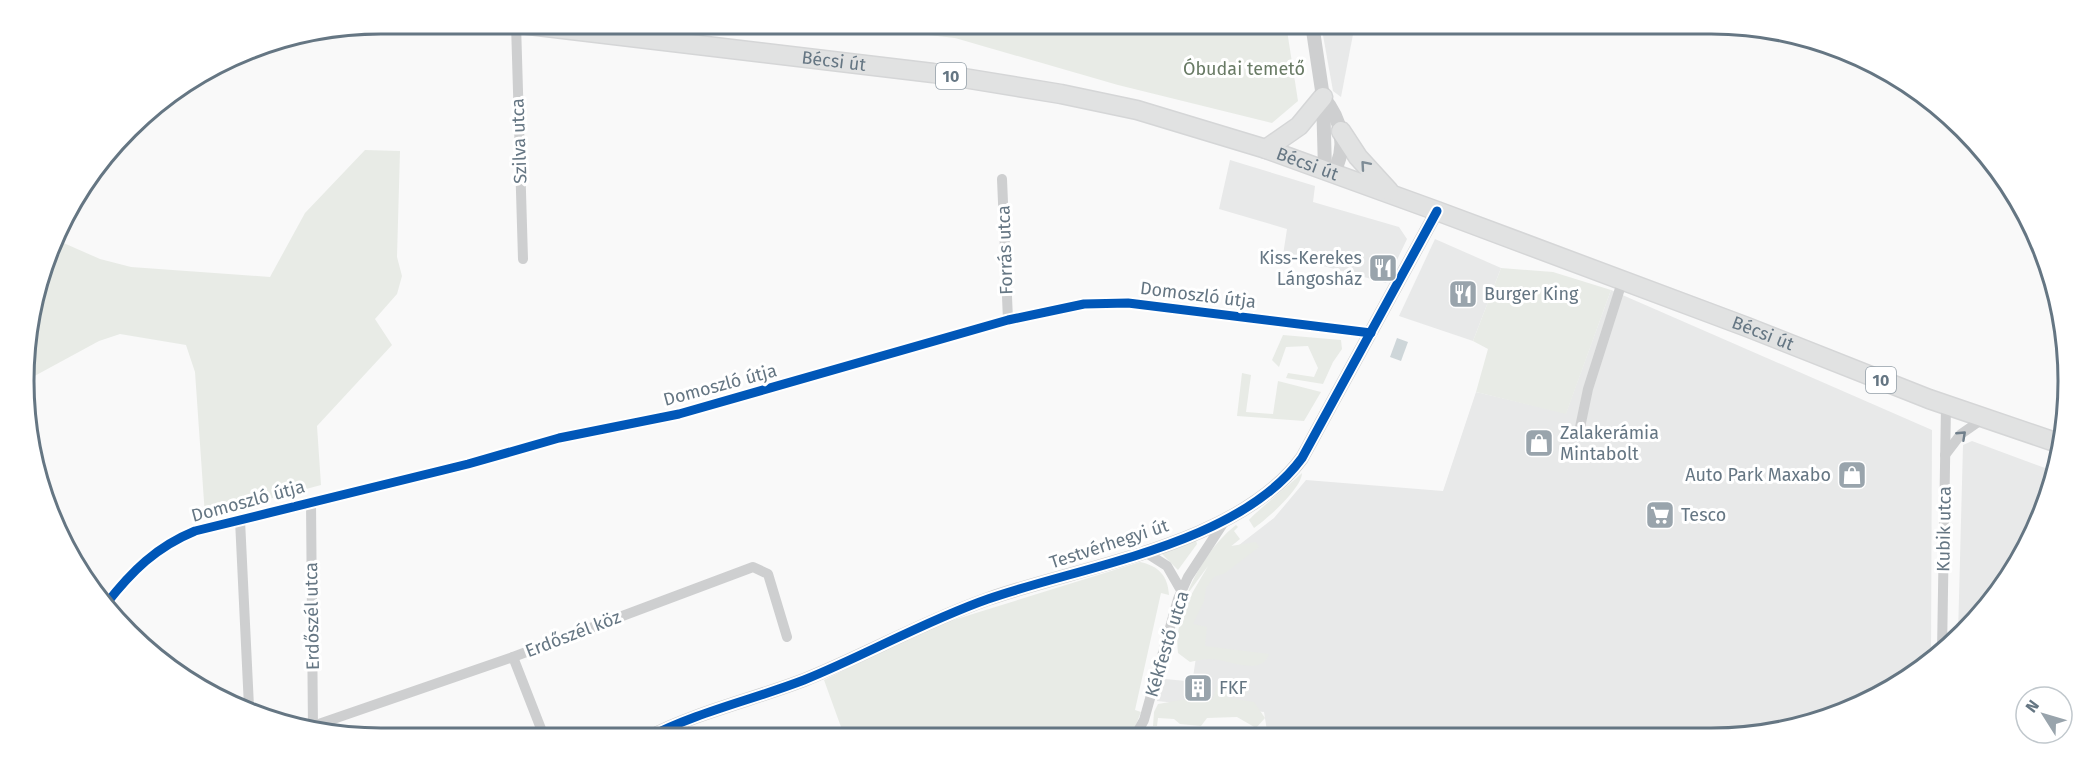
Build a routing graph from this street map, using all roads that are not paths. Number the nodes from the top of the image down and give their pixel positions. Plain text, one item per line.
1 (516, 34) edge
2 (604, 34) edge
3 (1313, 34) edge
4 (1323, 98) junction
5 (1299, 126) junction
6 (1332, 132) junction
7 (1266, 149) junction
8 (1329, 172) junction
9 (1002, 179) dead end
10 (1392, 194) junction
11 (1437, 211) junction
12 (523, 259) dead end
13 (1623, 279) junction
14 (1008, 320) junction
15 (1371, 333) junction
16 (1946, 405) junction
17 (1984, 418) junction
18 (1578, 437) dead end
19 (2052, 441) edge
20 (1944, 456) junction
21 (310, 502) junction
22 (1226, 519) junction
23 (240, 520) junction
24 (1145, 552) junction
25 (1182, 592) junction
26 (111, 598) edge
27 (787, 637) dead end
28 (1942, 639) edge
29 (513, 657) junction
30 (249, 702) edge
31 (313, 722) edge
32 (325, 724) edge
33 (541, 728) edge
34 (669, 728) edge
35 (1140, 728) edge

1 - 12 street, Szilva utca
2 - 7 main road, Bécsi út / 10
3 - 4 street
4 - 5 main road
4 - 6 street
5 - 6 street
5 - 7 main road
6 - 8 street
10 -> 6 main road
7 - 8 main road, Bécsi út / 10
8 - 10 main road, Bécsi út / 10
9 - 14 street, Forrás utca
10 - 11 main road, Bécsi út / 10
11 - 13 main road, Bécsi út / 10
11 - 15 street, Testvérhegyi út
13 - 16 main road, Bécsi út / 10
13 - 18 street
14 - 15 street, Domoszló útja
14 - 21 street, Domoszló útja
15 - 22 street, Testvérhegyi út
16 - 17 main road, Bécsi út / 10
16 - 20 street, Kubik utca
17 - 19 main road, Bécsi út / 10
20 -> 17 street
20 - 28 street, Kubik utca
21 - 23 street, Domoszló útja
21 - 31 street, Erdőszél utca
22 - 24 street, Testvérhegyi út
22 - 25 street, Kékfestő utca
23 - 26 street, Domoszló útja
23 - 30 street
24 - 25 street
24 - 34 street, Testvérhegyi út
25 - 35 street, Kékfestő utca
27 - 29 street, Erdőszél köz
29 - 32 street, Erdőszél köz
29 - 33 street

